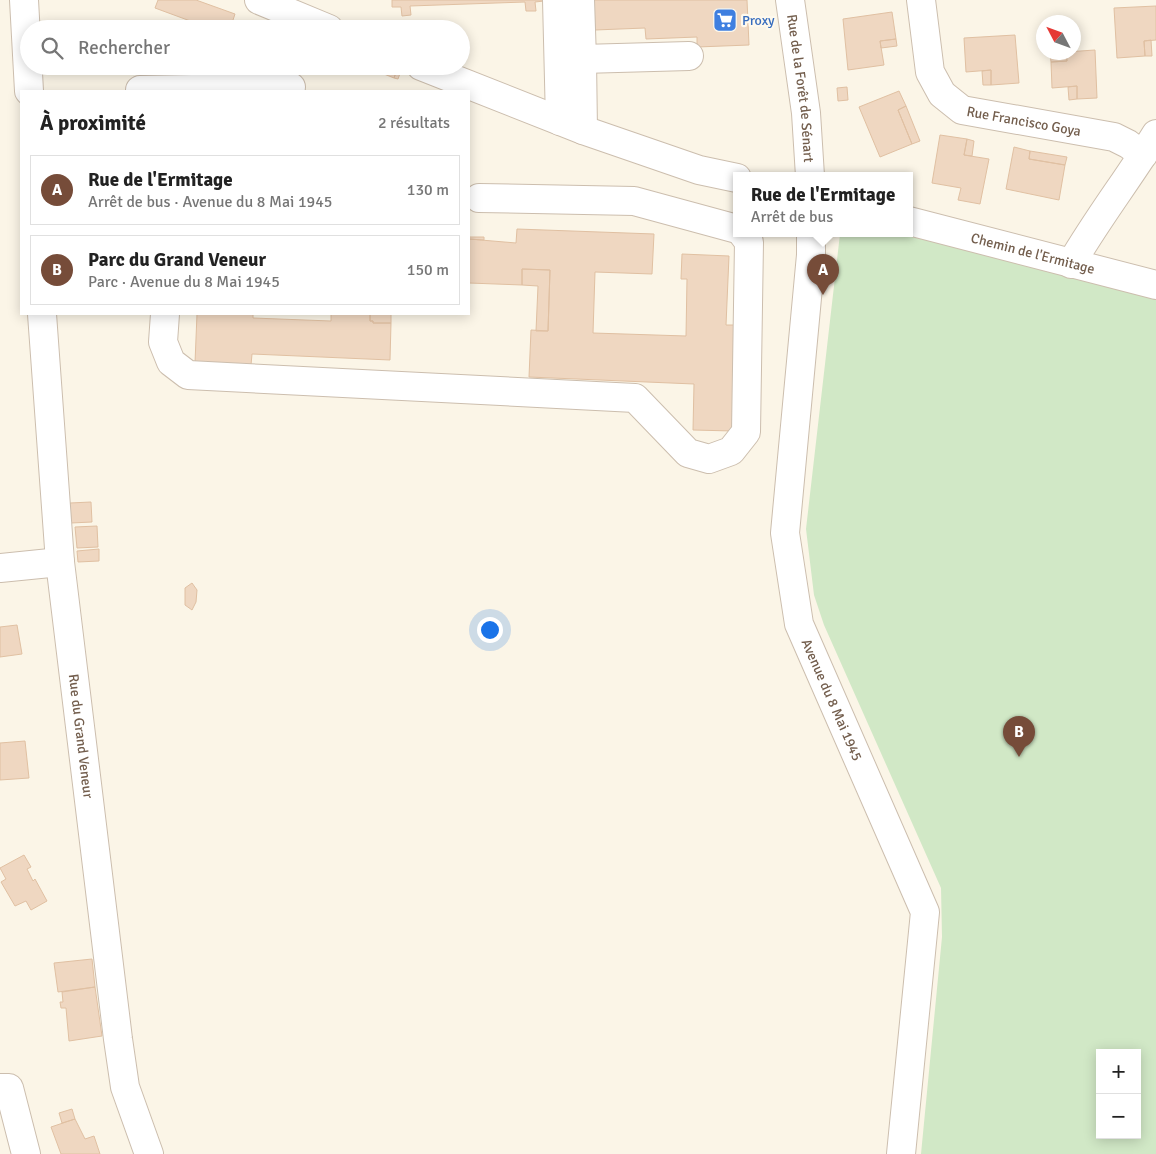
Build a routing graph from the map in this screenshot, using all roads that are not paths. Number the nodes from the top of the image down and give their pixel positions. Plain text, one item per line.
1 (24, 0) edge
2 (259, 0) edge
3 (556, 0) edge
4 (580, 0) edge
5 (790, 0) edge
6 (921, 0) edge
7 (25, 20) edge
8 (301, 20) edge
9 (689, 56) dead end
10 (582, 59) junction
11 (28, 75) edge
12 (444, 75) edge
13 (292, 81) edge
14 (29, 90) edge
15 (140, 90) dead end
16 (571, 126) junction
17 (1150, 144) edge
18 (810, 172) edge
19 (733, 177) edge
20 (479, 198) dead end
21 (913, 222) edge
22 (733, 228) edge
23 (745, 237) edge
24 (811, 237) edge
25 (1071, 264) junction
26 (1156, 285) edge
27 (42, 315) edge
28 (166, 315) edge
29 (60, 562) junction
30 (0, 568) edge
31 (0, 1088) edge
32 (26, 1154) edge
33 (149, 1154) edge
34 (901, 1154) edge

1 - 7 street
2 - 8 street
3 - 16 street
4 - 10 street
5 - 18 street, Rue de la Forêt de Sénart
6 - 17 street, Rue Francisco Goya
9 - 10 street
10 - 16 street
11 - 14 street
12 - 16 street
13 - 15 street
16 - 19 street
17 - 25 street
20 - 22 street
21 - 25 street, Chemin de l'Ermitage
23 - 28 street
24 - 34 street, Avenue du 8 Mai 1945
25 - 26 street, Chemin de l'Ermitage
27 - 29 street, Rue du Grand Veneur
29 - 30 street
29 - 33 street, Rue du Grand Veneur
31 - 32 street

